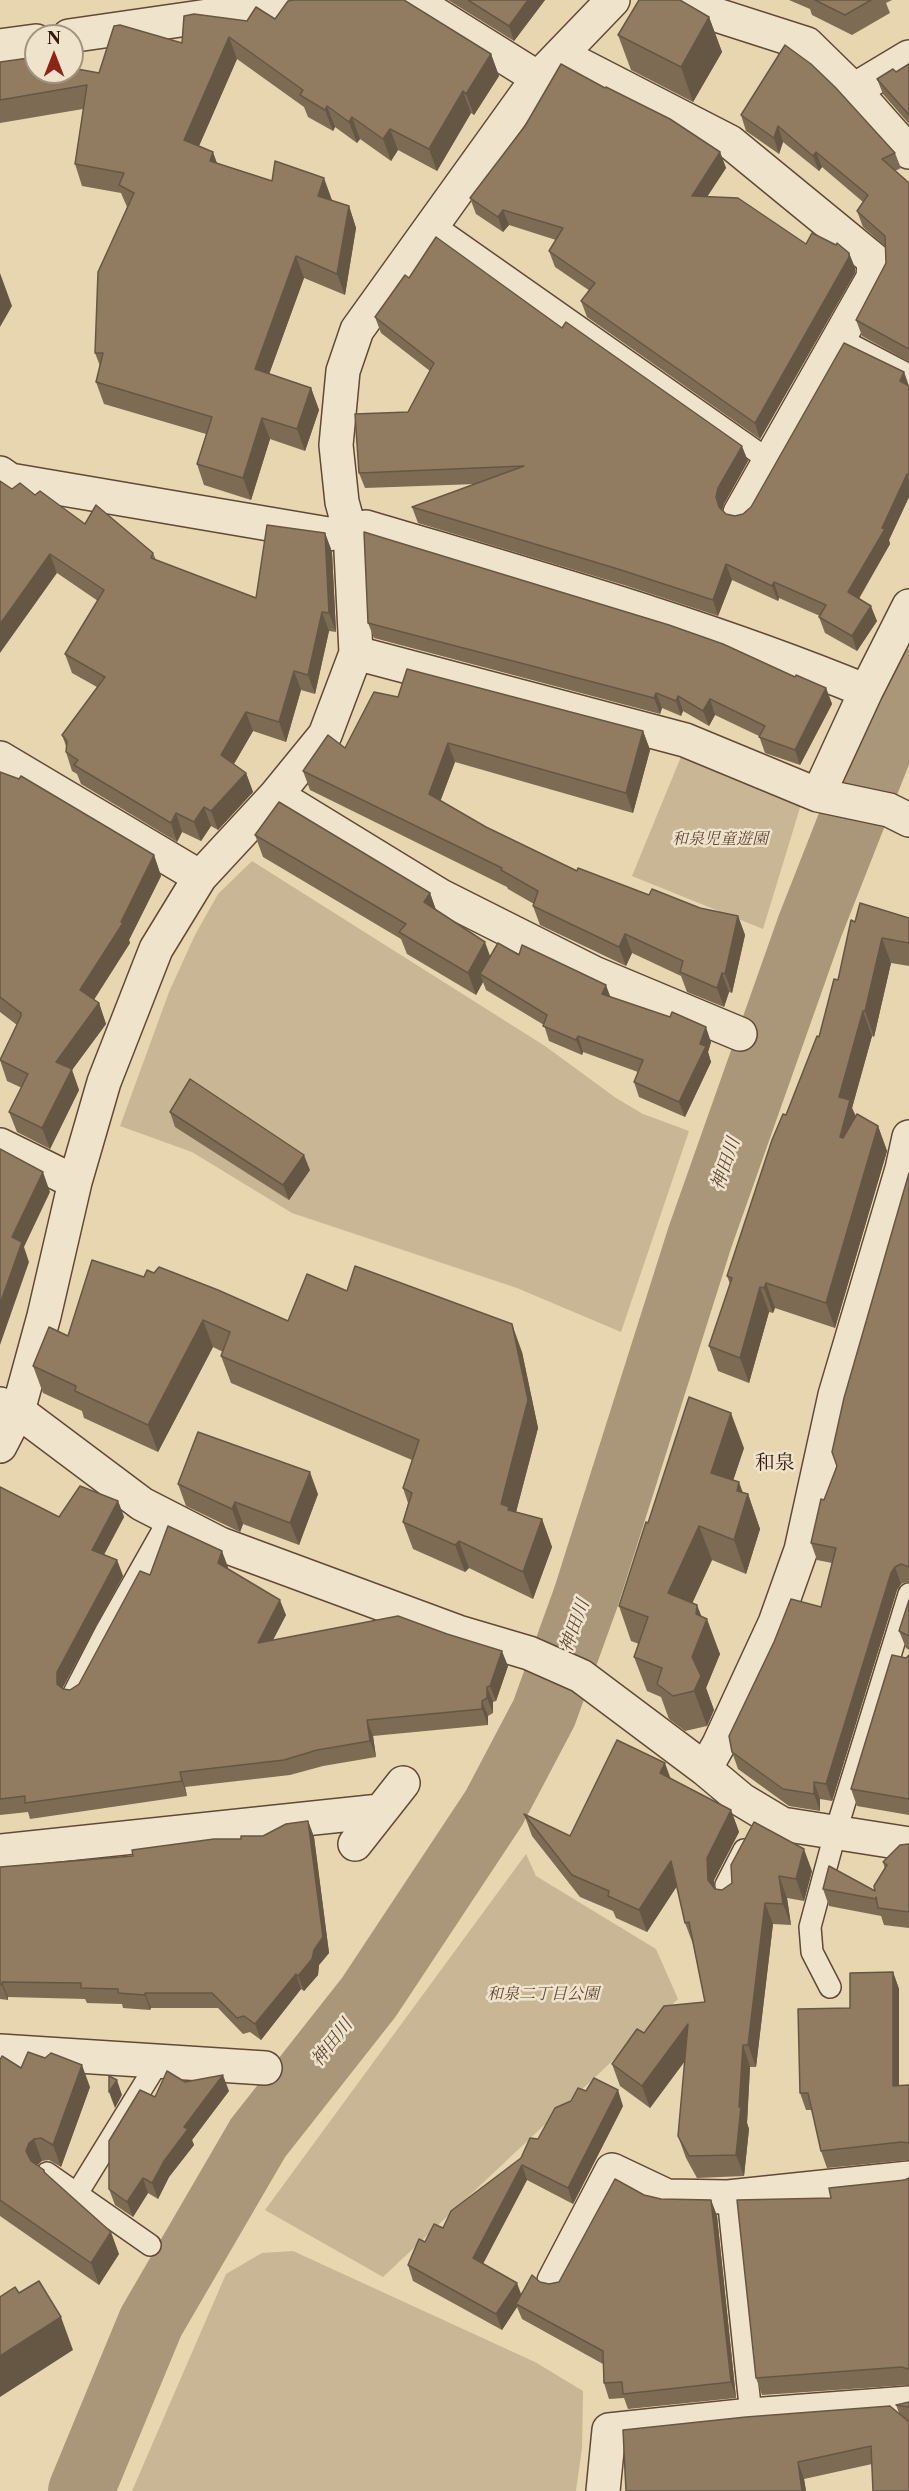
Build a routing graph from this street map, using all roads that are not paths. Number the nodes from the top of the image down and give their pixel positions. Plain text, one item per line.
1 (320, 0) edge
2 (412, 0) edge
3 (614, 0) edge
4 (670, 0) edge
5 (84, 34) edge
6 (24, 43) edge
7 (0, 46) edge
8 (561, 55) junction
9 (909, 57) edge
10 (538, 78) junction
11 (854, 90) junction
12 (909, 152) edge
13 (431, 224) junction
14 (840, 339) junction
15 (909, 375) edge
16 (770, 461) junction
17 (0, 473) edge
18 (740, 513) edge
19 (350, 531) junction
20 (909, 606) edge
21 (356, 653) junction
22 (866, 691) junction
23 (0, 758) edge
24 (276, 795) junction
25 (821, 796) junction
26 (909, 820) edge
27 (200, 877) junction
28 (740, 1034) dead end
29 (909, 1137) edge
30 (0, 1145) edge
31 (75, 1182) junction
32 (9, 1407) edge
33 (0, 1446) edge
34 (170, 1518) junction
35 (909, 1593) edge
36 (899, 1659) edge
37 (74, 1693) edge
38 (705, 1769) junction
39 (403, 1783) dead end
40 (380, 1811) junction
41 (763, 1813) junction
42 (835, 1834) junction
43 (355, 1844) dead end
44 (909, 1844) edge
45 (0, 1851) edge
46 (728, 1899) edge
47 (830, 1987) dead end
48 (0, 2051) edge
49 (158, 2062) junction
50 (264, 2068) dead end
51 (47, 2173) edge
52 (909, 2178) edge
53 (78, 2192) junction
54 (728, 2197) junction
55 (150, 2245) dead end
56 (554, 2281) edge
57 (909, 2403) edge
58 (751, 2415) junction
59 (603, 2491) edge

1 - 5 street
2 - 10 street
3 - 8 street
4 - 11 street
6 - 7 street
8 - 10 street
8 - 14 street
9 - 11 street
10 - 13 street
11 - 12 street
13 - 16 lane
13 - 19 street
14 - 15 lane
14 - 16 street
16 - 18 street
17 - 19 street
19 - 21 street
19 - 22 street
20 - 22 street
21 - 24 street
21 - 25 street
22 - 25 street
23 - 27 street
24 - 27 street
24 - 28 street
25 - 26 street
27 - 31 street
29 - 38 street
30 - 31 street
31 - 32 street
32 - 33 street
32 - 34 street
34 - 37 lane
34 - 38 street
35 - 36 lane
36 - 42 lane
38 - 41 street
39 - 40 street
40 - 43 street
40 - 45 street
41 - 42 street
41 - 46 lane
42 - 44 street
42 - 47 lane
48 - 49 street
49 - 50 street
49 - 53 lane
51 - 53 lane
52 - 54 street
53 - 55 lane
54 - 56 street
54 - 58 lane
57 - 58 street
58 - 59 street

